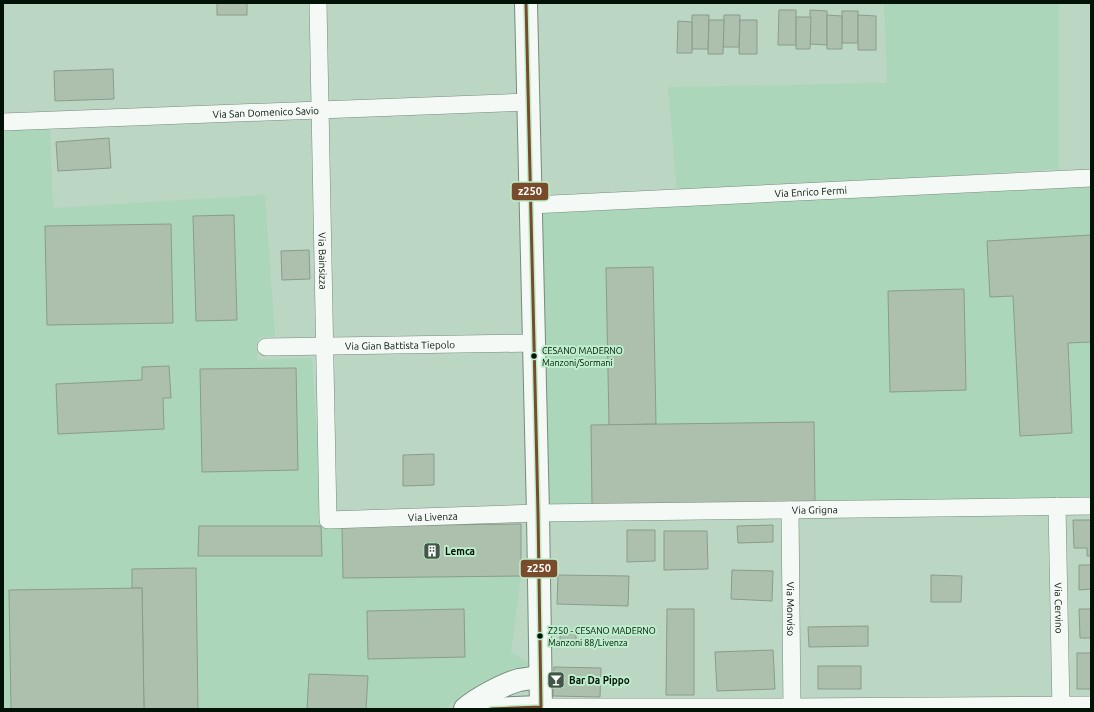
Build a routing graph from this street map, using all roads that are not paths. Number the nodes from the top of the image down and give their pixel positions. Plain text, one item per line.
1 (318, 3) edge
2 (526, 3) edge
3 (528, 102) junction
4 (319, 110) junction
5 (3, 122) edge
6 (1091, 178) edge
7 (531, 205) junction
8 (534, 343) junction
9 (266, 347) dead end
10 (326, 347) junction
11 (1057, 506) junction
12 (1091, 506) edge
13 (790, 510) junction
14 (538, 513) junction
15 (328, 520) joint
16 (541, 676) junction
17 (1091, 704) edge
18 (1061, 707) edge
19 (541, 708) edge
20 (792, 708) edge
21 (465, 709) edge
22 (491, 709) edge

1 - 4 street, Via Bainsizza
2 - 3 street
3 - 4 street, Via San Domenico Savio
3 - 7 street
4 - 5 street, Via San Domenico Savio
4 - 10 street, Via Bainsizza
6 - 7 street, Via Enrico Fermi
7 - 8 street
8 - 10 street, Via Gian Battista Tiepolo
8 - 14 street
9 - 10 street, Via Gian Battista Tiepolo
10 - 15 street, Via Bainsizza
11 - 12 street, Via Grigna
11 - 13 street, Via Grigna
11 - 18 street, Via Cervino
13 - 14 street, Via Grigna
13 - 20 street, Via Monviso
14 - 15 street, Via Livenza
14 - 16 street
16 - 19 street
16 - 21 street
17 - 18 street
18 - 20 street
19 - 20 street
19 - 22 street

